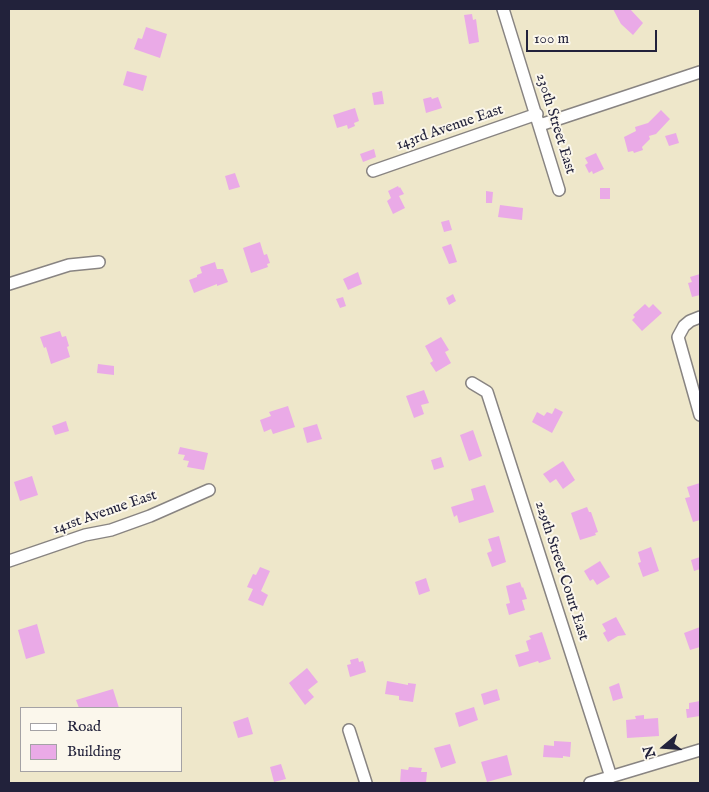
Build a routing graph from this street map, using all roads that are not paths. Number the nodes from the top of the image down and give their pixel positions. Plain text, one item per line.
1 (503, 9) edge
2 (700, 72) edge
3 (538, 120) junction
4 (373, 171) dead end
5 (559, 190) dead end
6 (99, 262) dead end
7 (9, 284) edge
8 (700, 317) edge
9 (472, 383) dead end
10 (700, 415) edge
11 (209, 490) dead end
12 (9, 561) edge
13 (349, 730) dead end
14 (700, 750) edge
15 (611, 777) junction
16 (366, 783) edge
17 (590, 783) edge

1 - 3 street, 230th Street East
2 - 3 street, 143rd Avenue East
3 - 4 street, 143rd Avenue East
3 - 5 street, 230th Street East
6 - 7 street
8 - 10 street
9 - 15 street, 229th Street Court East
11 - 12 street, 141st Avenue East
13 - 16 street
14 - 15 street
15 - 17 street

